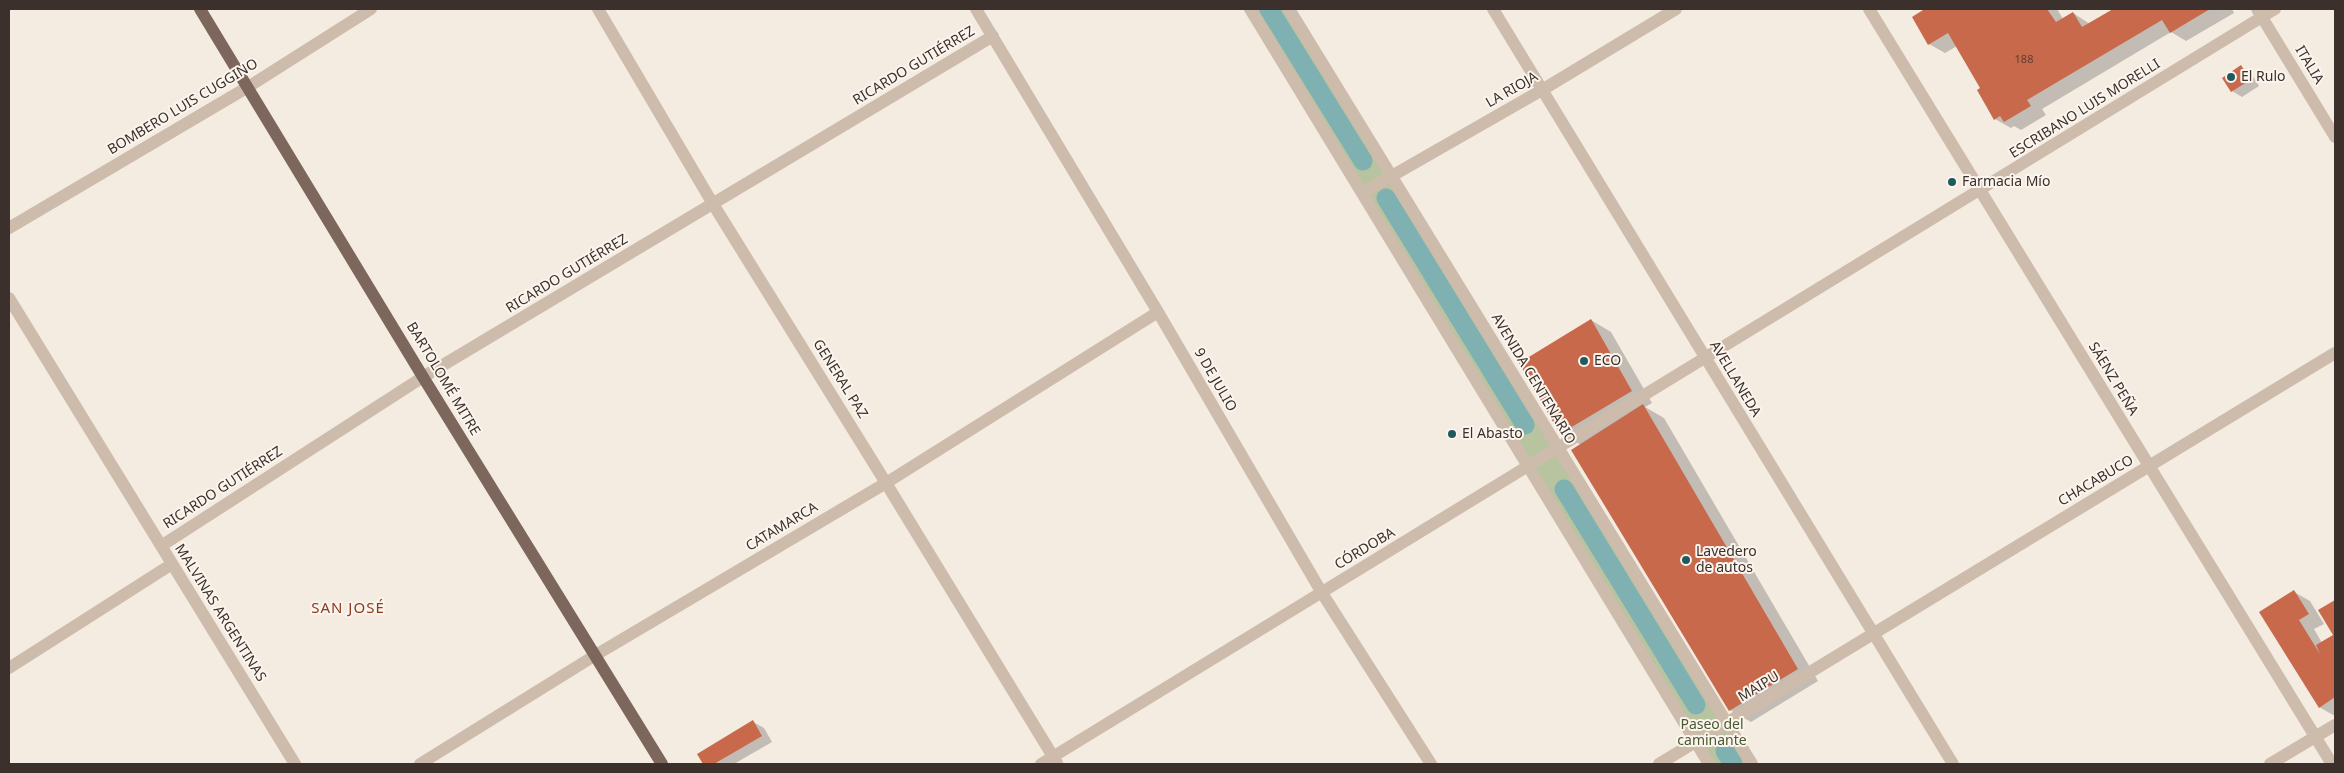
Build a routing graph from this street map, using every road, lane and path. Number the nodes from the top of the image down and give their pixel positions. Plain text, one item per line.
1 (200, 9) edge
2 (371, 9) edge
3 (598, 9) edge
4 (976, 9) edge
5 (1250, 9) edge
6 (1289, 9) edge
7 (1493, 9) edge
8 (1676, 9) edge
9 (1869, 9) edge
10 (2275, 9) edge
11 (2260, 13) edge
12 (993, 36) junction
13 (248, 87) junction
14 (1542, 90) junction
15 (2335, 137) edge
16 (1392, 176) junction
17 (1980, 191) junction
18 (1362, 192) junction
19 (713, 204) junction
20 (9, 228) edge
21 (9, 298) edge
22 (1158, 312) junction
23 (2335, 353) edge
24 (1705, 359) junction
25 (423, 377) junction
26 (1558, 449) junction
27 (1529, 467) junction
28 (2149, 467) junction
29 (886, 482) junction
30 (161, 546) junction
31 (172, 564) junction
32 (1322, 593) junction
33 (1873, 635) junction
34 (594, 656) junction
35 (9, 668) edge
36 (1727, 724) junction
37 (2335, 725) edge
38 (2314, 738) junction
39 (1696, 743) junction
40 (1055, 761) edge
41 (295, 764) edge
42 (420, 764) edge
43 (662, 764) edge
44 (1041, 764) edge
45 (1431, 764) edge
46 (1659, 764) edge
47 (1709, 764) edge
48 (1752, 764) edge
49 (1953, 764) edge
50 (2270, 764) edge
51 (2332, 764) edge

1 - 13 main road, BARTOLOMÉ MITRE
2 - 13 street, BOMBERO LUIS CUGGINO
3 - 19 street, GENERAL PAZ
4 - 12 street, 9 DE JULIO
5 - 18 street
6 - 16 street, AVENIDA CENTENARIO
7 - 14 street, AVELLANEDA
8 - 14 street, LA RIOJA
9 - 17 street, SÁENZ PEÑA
10 - 11 street, ESCRIBANO LUIS MORELLI
11 - 15 street, ITALIA
11 - 17 street, ESCRIBANO LUIS MORELLI
12 - 19 street, RICARDO GUTIÉRREZ
12 - 22 street, 9 DE JULIO
13 - 20 street, BOMBERO LUIS CUGGINO
13 - 25 main road, BARTOLOMÉ MITRE
14 - 16 street, LA RIOJA
14 - 24 street, AVELLANEDA
16 - 18 street, LA RIOJA
16 - 26 street, AVENIDA CENTENARIO
17 - 24 street, ESCRIBANO LUIS MORELLI
17 - 28 street, SÁENZ PEÑA
18 - 27 street
19 - 25 street, RICARDO GUTIÉRREZ
19 - 29 street, GENERAL PAZ
21 - 30 street, MALVINAS ARGENTINAS
22 - 29 street, CATAMARCA
22 - 32 street, 9 DE JULIO
23 - 28 street, CHACABUCO
24 - 26 street, CÓRDOBA
24 - 33 street, AVELLANEDA
25 - 30 street, RICARDO GUTIÉRREZ
25 - 34 main road, BARTOLOMÉ MITRE
26 - 27 street, CÓRDOBA
26 - 36 street, AVENIDA CENTENARIO
27 - 32 street, CÓRDOBA
27 - 39 street
28 - 33 street, CHACABUCO
28 - 38 street, SÁENZ PEÑA
29 - 34 street, CATAMARCA
29 - 40 street, GENERAL PAZ
30 - 31 street, MALVINAS ARGENTINAS
31 - 35 street
31 - 41 street, MALVINAS ARGENTINAS
32 - 40 street, CÓRDOBA
32 - 45 street, 9 DE JULIO
33 - 36 street, MAIPU
33 - 49 street, AVELLANEDA
34 - 42 street, CATAMARCA
34 - 43 main road, BARTOLOMÉ MITRE
36 - 39 street, MAIPU
36 - 48 street, AVENIDA CENTENARIO
37 - 38 street
38 - 50 street
38 - 51 street, SÁENZ PEÑA
39 - 46 street, MAIPU
39 - 47 street
40 - 44 street, CÓRDOBA

